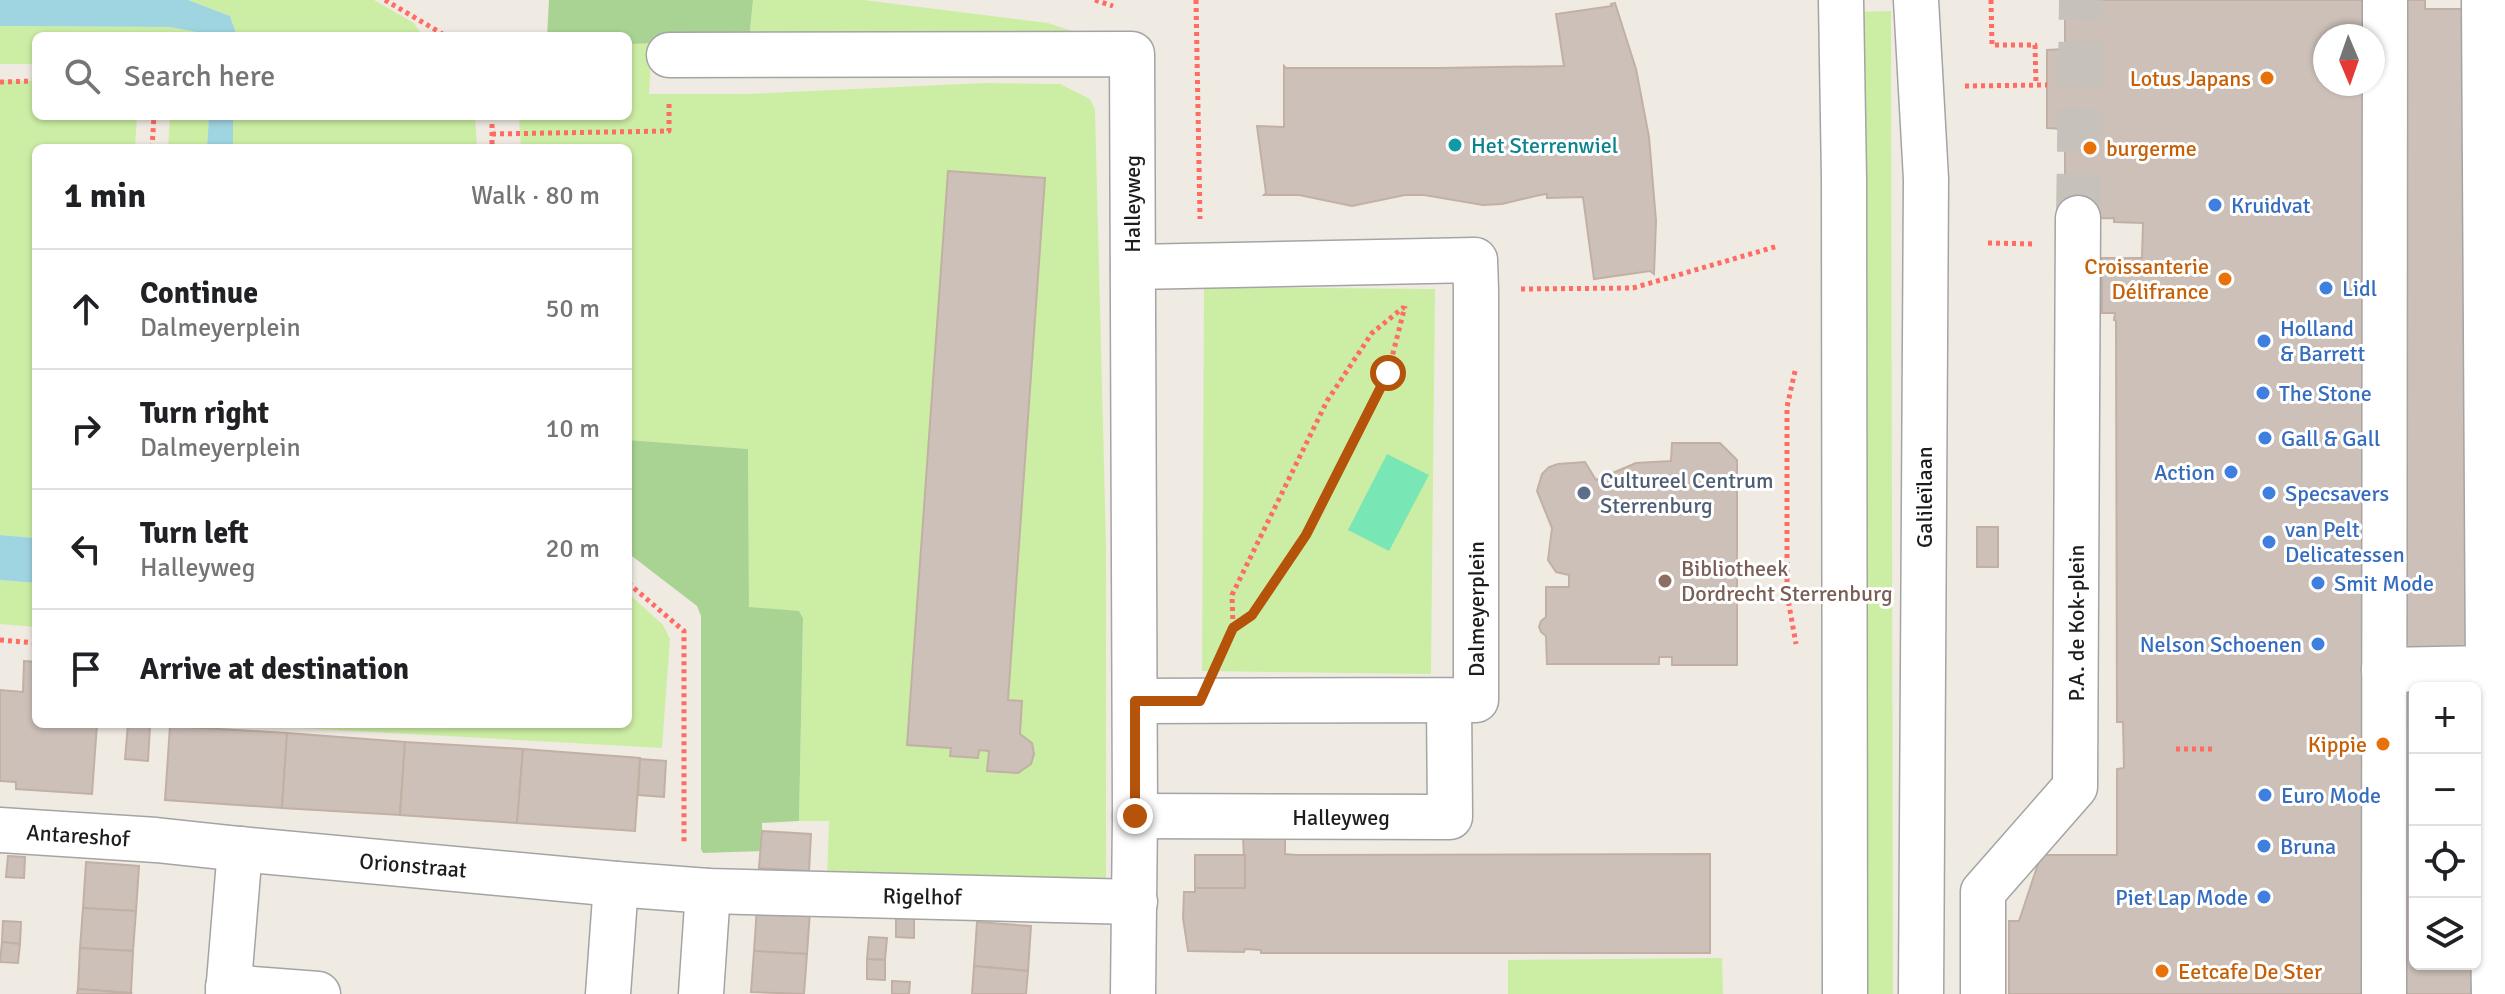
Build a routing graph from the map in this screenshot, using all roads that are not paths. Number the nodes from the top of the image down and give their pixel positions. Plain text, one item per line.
1 (1841, 0) edge
2 (1916, 0) edge
3 (2385, 0) edge
4 (2484, 0) edge
5 (669, 55) road end
6 (2078, 218) tunnel mouth
7 (1133, 267) junction
8 (2488, 668) junction
9 (2384, 670) junction
10 (1135, 701) junction
11 (1449, 701) junction
12 (1135, 816) junction
13 (0, 830) edge
14 (240, 849) junction
15 (616, 884) junction
16 (695, 890) junction
17 (1135, 902) junction
18 (228, 991) edge
19 (318, 994) edge
20 (608, 994) edge
21 (701, 994) edge
22 (1133, 994) edge
23 (1845, 994) edge
24 (1921, 994) edge
25 (1983, 994) edge
26 (2384, 994) edge
27 (2494, 994) edge

1 - 23 street
2 - 24 street, Galileïlaan
3 - 9 street
4 - 8 street
5 - 7 street, Halleyweg
6 - 25 street, P.A. de Kok-plein
7 - 10 street, Halleyweg
7 - 11 street, Dalmeyerplein
8 - 9 street
8 - 27 street
9 - 26 street
10 - 11 street, Dalmeyerplein
10 - 12 street, Halleyweg
11 - 12 street, Halleyweg
12 - 17 street, Halleyweg
13 - 14 street, Antareshof
14 - 15 street, Orionstraat
14 - 18 street
15 - 16 street, Rigelhof
15 - 20 street
16 - 17 street, Rigelhof
16 - 21 street
17 - 22 street, Halleyweg
18 - 19 street

